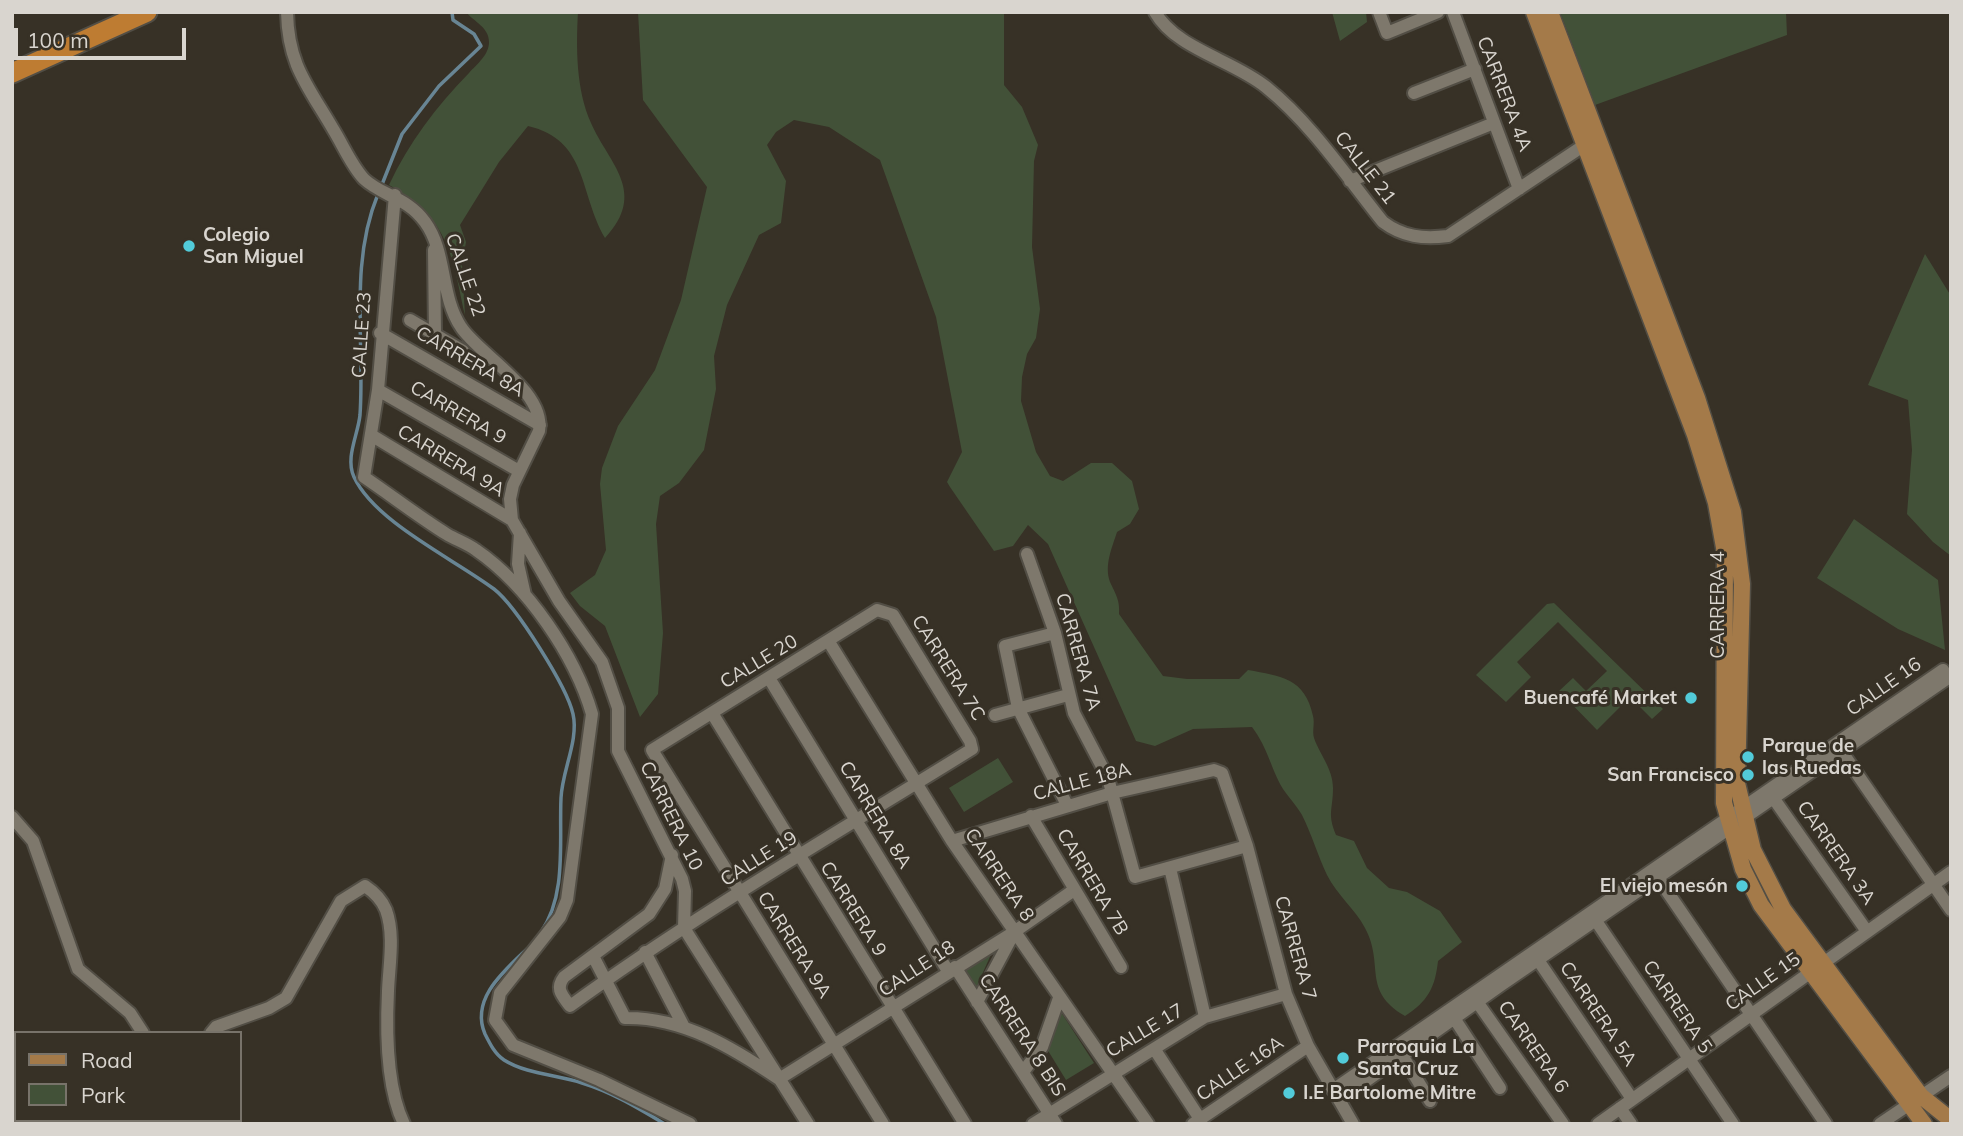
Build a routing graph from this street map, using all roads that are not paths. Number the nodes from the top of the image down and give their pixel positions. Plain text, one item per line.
1 (147, 12) edge
2 (287, 12) edge
3 (1155, 12) edge
4 (1379, 12) edge
5 (1437, 12) edge
6 (1452, 12) edge
7 (1534, 12) edge
8 (1550, 12) edge
9 (1475, 69) junction
10 (12, 73) edge
11 (1414, 93) dead end
12 (1494, 123) junction
13 (1591, 141) junction
14 (1350, 181) junction
15 (1519, 189) junction
16 (392, 194) junction
17 (434, 242) junction
18 (410, 320) dead end
19 (380, 333) junction
20 (435, 334) junction
21 (463, 352) dead end
22 (378, 390) junction
23 (540, 425) junction
24 (371, 435) junction
25 (519, 471) junction
26 (512, 520) junction
27 (520, 533) junction
28 (1027, 554) dead end
29 (526, 597) junction
30 (886, 610) joint
31 (1055, 633) junction
32 (829, 642) junction
33 (769, 678) junction
34 (1068, 695) junction
35 (1018, 708) junction
36 (712, 713) junction
37 (995, 715) dead end
38 (1730, 740) junction
39 (972, 749) joint
40 (652, 750) joint
41 (1842, 752) junction
42 (1222, 773) joint
43 (917, 783) junction
44 (1112, 793) junction
45 (1774, 799) junction
46 (1067, 805) junction
47 (1743, 814) junction
48 (1031, 816) junction
49 (12, 817) edge
50 (856, 821) junction
51 (1728, 824) junction
52 (953, 841) junction
53 (1247, 846) junction
54 (672, 855) junction
55 (798, 857) junction
56 (1170, 867) junction
57 (1951, 872) edge
58 (1657, 878) junction
59 (1933, 884) junction
60 (1074, 890) junction
61 (739, 894) junction
62 (1951, 910) edge
63 (1593, 916) junction
64 (684, 928) junction
65 (1866, 929) junction
66 (1014, 932) junction
67 (645, 952) junction
68 (593, 956) junction
69 (1535, 956) junction
70 (1824, 963) junction
71 (1121, 967) dead end
72 (951, 969) junction
73 (1809, 973) junction
74 (605, 981) junction
75 (1286, 993) junction
76 (1474, 997) junction
77 (1059, 998) junction
78 (978, 1002) junction
79 (892, 1008) junction
80 (1451, 1014) junction
81 (1750, 1016) junction
82 (1205, 1017) junction
83 (684, 1027) junction
84 (142, 1031) edge
85 (213, 1031) edge
86 (834, 1044) junction
87 (1308, 1046) junction
88 (1155, 1050) junction
89 (1402, 1055) junction
90 (1689, 1059) junction
91 (1023, 1072) junction
92 (1113, 1073) junction
93 (1951, 1076) edge
94 (779, 1079) junction
95 (1500, 1088) dead end
96 (1336, 1095) junction
97 (1632, 1100) junction
98 (1915, 1100) junction
99 (1430, 1101) dead end
100 (1620, 1108) junction
101 (1052, 1118) edge
102 (1951, 1120) edge
103 (1196, 1121) edge
104 (1726, 1121) edge
105 (404, 1124) edge
106 (690, 1124) edge
107 (808, 1124) edge
108 (883, 1124) edge
109 (965, 1124) edge
110 (1033, 1124) edge
111 (1148, 1124) edge
112 (1353, 1124) edge
113 (1563, 1124) edge
114 (1598, 1124) edge
115 (1631, 1124) edge
116 (1826, 1124) edge
117 (1880, 1124) edge
118 (1924, 1124) edge

1 - 10 highway
2 - 16 street
3 - 14 street, CALLE 21
4 - 5 street
6 - 9 street, CARRERA 4A
7 - 13 main road, CARRERA 4
8 - 13 main road, CARRERA 4
9 - 11 street
9 - 12 street, CARRERA 4A
12 - 14 street
12 - 15 street, CARRERA 4A
13 - 15 street, CALLE 21
13 - 38 main road, CARRERA 4
14 - 15 street, CALLE 21
16 - 17 street, CALLE 22
16 - 19 street, CALLE 23
17 - 20 street
17 - 23 street, CALLE 22
18 - 20 street
19 - 22 street, CALLE 23
19 - 23 street, CARRERA 8A
20 - 21 street
22 - 24 street, CALLE 23
22 - 25 street, CARRERA 9
23 - 25 street
24 - 26 street, CARRERA 9A
24 - 29 street, CALLE 23
25 - 26 street
26 - 27 street, CARRERA 10
27 - 29 street
27 - 54 street, CARRERA 10
28 - 31 street, CARRERA 7A
29 - 106 street
30 - 32 street, CALLE 20
30 - 39 street, CARRERA 7C
31 - 34 street, CARRERA 7A
31 - 35 street, CARRERA 7B
32 - 33 street, CALLE 20
32 - 43 street, CARRERA 8
33 - 36 street, CALLE 20
33 - 50 street, CARRERA 8A
34 - 35 street
34 - 44 street, CARRERA 7A
35 - 37 street
35 - 46 street, CARRERA 7B
36 - 40 street, CALLE 20
36 - 55 street, CARRERA 9
38 - 47 main road, CARRERA 4
38 - 51 main road, CARRERA 4
39 - 43 street, CALLE 19
40 - 61 street, CARRERA 9A
41 - 45 street, CALLE 16
41 - 47 street, CALLE 16
41 - 59 street
42 - 44 street, CALLE 18A
42 - 53 street, CARRERA 7
43 - 50 street, CALLE 19
43 - 52 street, CARRERA 8
44 - 46 street, CALLE 18A
44 - 56 street, CARRERA 7A
45 - 47 street, CALLE 16
45 - 65 street, CARRERA 3A
46 - 48 street, CALLE 18A
47 - 51 street, CALLE 16
47 - 70 main road, CARRERA 4
48 - 52 street, CALLE 18A
48 - 60 street, CARRERA 7B
49 - 84 street
50 - 55 street, CALLE 19
50 - 72 street, CARRERA 8A
51 - 58 street, CALLE 16
51 - 63 street, CALLE 16
51 - 73 main road, CARRERA 4
52 - 66 street, CARRERA 8
53 - 56 street
53 - 75 street, CARRERA 7
54 - 64 street, CARRERA 10
54 - 68 street
55 - 61 street, CALLE 19
55 - 79 street, CARRERA 9
56 - 82 street
57 - 59 street, CALLE 15
58 - 63 street, CALLE 16
58 - 81 street
59 - 62 street
59 - 65 street, CALLE 15
60 - 66 street, CALLE 18
60 - 71 street, CARRERA 7B
61 - 64 street, CALLE 19
61 - 86 street, CARRERA 9A
63 - 69 street, CALLE 16
63 - 90 street, CARRERA 5
64 - 67 street, CALLE 19
64 - 94 street
65 - 70 street, CALLE 15
66 - 72 street, CALLE 18
66 - 77 street, CARRERA 8
66 - 78 street
67 - 74 street, CALLE 19
67 - 83 street
68 - 74 street
68 - 74 street, CALLE 19
69 - 76 street, CALLE 16
69 - 97 street, CARRERA 5A
70 - 73 street, CALLE 15
70 - 98 main road, CARRERA 4
72 - 78 street, CARRERA 8 BIS
72 - 79 street, CALLE 18
73 - 81 street, CALLE 15
73 - 98 main road, CARRERA 4
74 - 83 street
75 - 82 street, CALLE 17
75 - 87 street, CARRERA 7
76 - 80 street, CALLE 16
76 - 113 street, CARRERA 6
77 - 91 street
77 - 92 street, CARRERA 8
78 - 91 street, CARRERA 8 BIS
79 - 86 street, CALLE 18
79 - 109 street, CARRERA 9
80 - 89 street, CALLE 16
80 - 95 street
80 - 96 street, CALLE 16
81 - 90 street, CALLE 15
81 - 116 street
82 - 88 street, CALLE 17
83 - 94 street
85 - 105 street
86 - 94 street, CALLE 18
86 - 108 street, CARRERA 9A
87 - 96 street, CARRERA 7
87 - 103 street, CALLE 16A
88 - 92 street, CALLE 17
88 - 103 street
89 - 96 street, CALLE 16
89 - 99 street
90 - 97 street, CALLE 15
90 - 104 street, CARRERA 5
91 - 101 street, CARRERA 8 BIS
92 - 101 street, CALLE 17
92 - 111 street, CARRERA 8
93 - 98 street
94 - 107 street
96 - 112 street, CARRERA 7
97 - 100 street, CALLE 15
98 - 102 main road, CARRERA 4
98 - 117 street
98 - 118 main road, CARRERA 4
100 - 114 street, CALLE 15
100 - 115 street
101 - 110 street, CALLE 17

